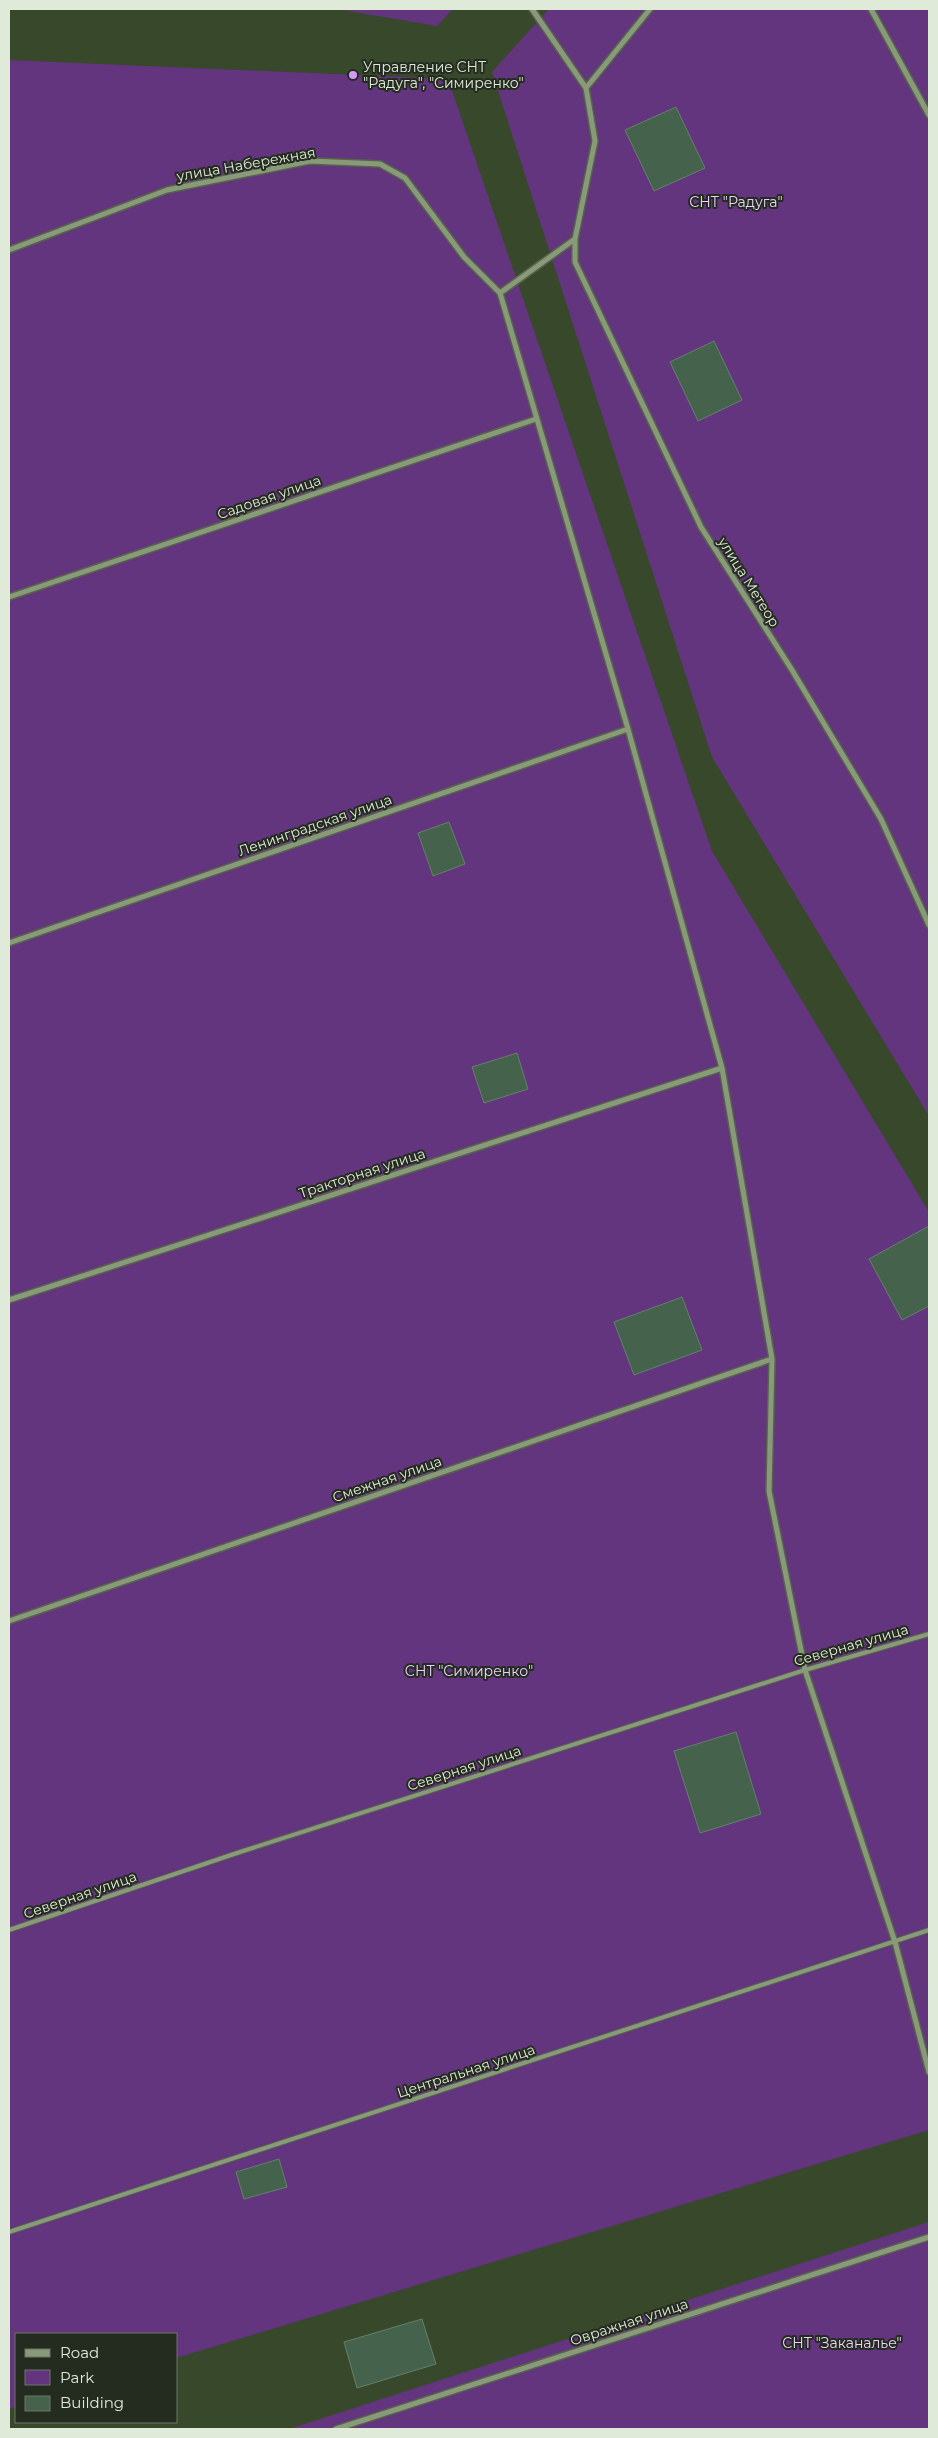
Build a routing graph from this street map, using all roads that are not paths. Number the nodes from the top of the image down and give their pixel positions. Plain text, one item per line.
1 (532, 9) edge
2 (650, 9) edge
3 (871, 9) edge
4 (586, 88) junction
5 (929, 116) edge
6 (575, 240) junction
7 (9, 250) edge
8 (500, 294) junction
9 (536, 418) junction
10 (9, 597) edge
11 (628, 729) junction
12 (929, 925) edge
13 (9, 943) edge
14 (722, 1068) junction
15 (9, 1300) edge
16 (772, 1359) junction
17 (9, 1621) edge
18 (929, 1634) edge
19 (805, 1670) junction
20 (9, 1930) edge
21 (929, 1930) edge
22 (896, 1942) junction
23 (929, 2072) edge
24 (9, 2232) edge
25 (929, 2236) edge
26 (336, 2429) edge

1 - 4 street
2 - 4 street
3 - 5 street
4 - 6 street, улица Метеор
6 - 8 street
6 - 12 street, улица Метеор
7 - 8 street, улица Набережная
8 - 9 street
9 - 10 street, Садовая улица
9 - 11 street
11 - 13 street, Ленинградская улица
11 - 14 street
14 - 15 street, Тракторная улица
14 - 16 street
16 - 17 street, Смежная улица
16 - 19 street
18 - 19 lane, Северная улица
19 - 20 lane, Северная улица
19 - 22 street
21 - 22 lane, Центральная улица
22 - 23 street
22 - 24 lane, Центральная улица
25 - 26 street, Овражная улица

